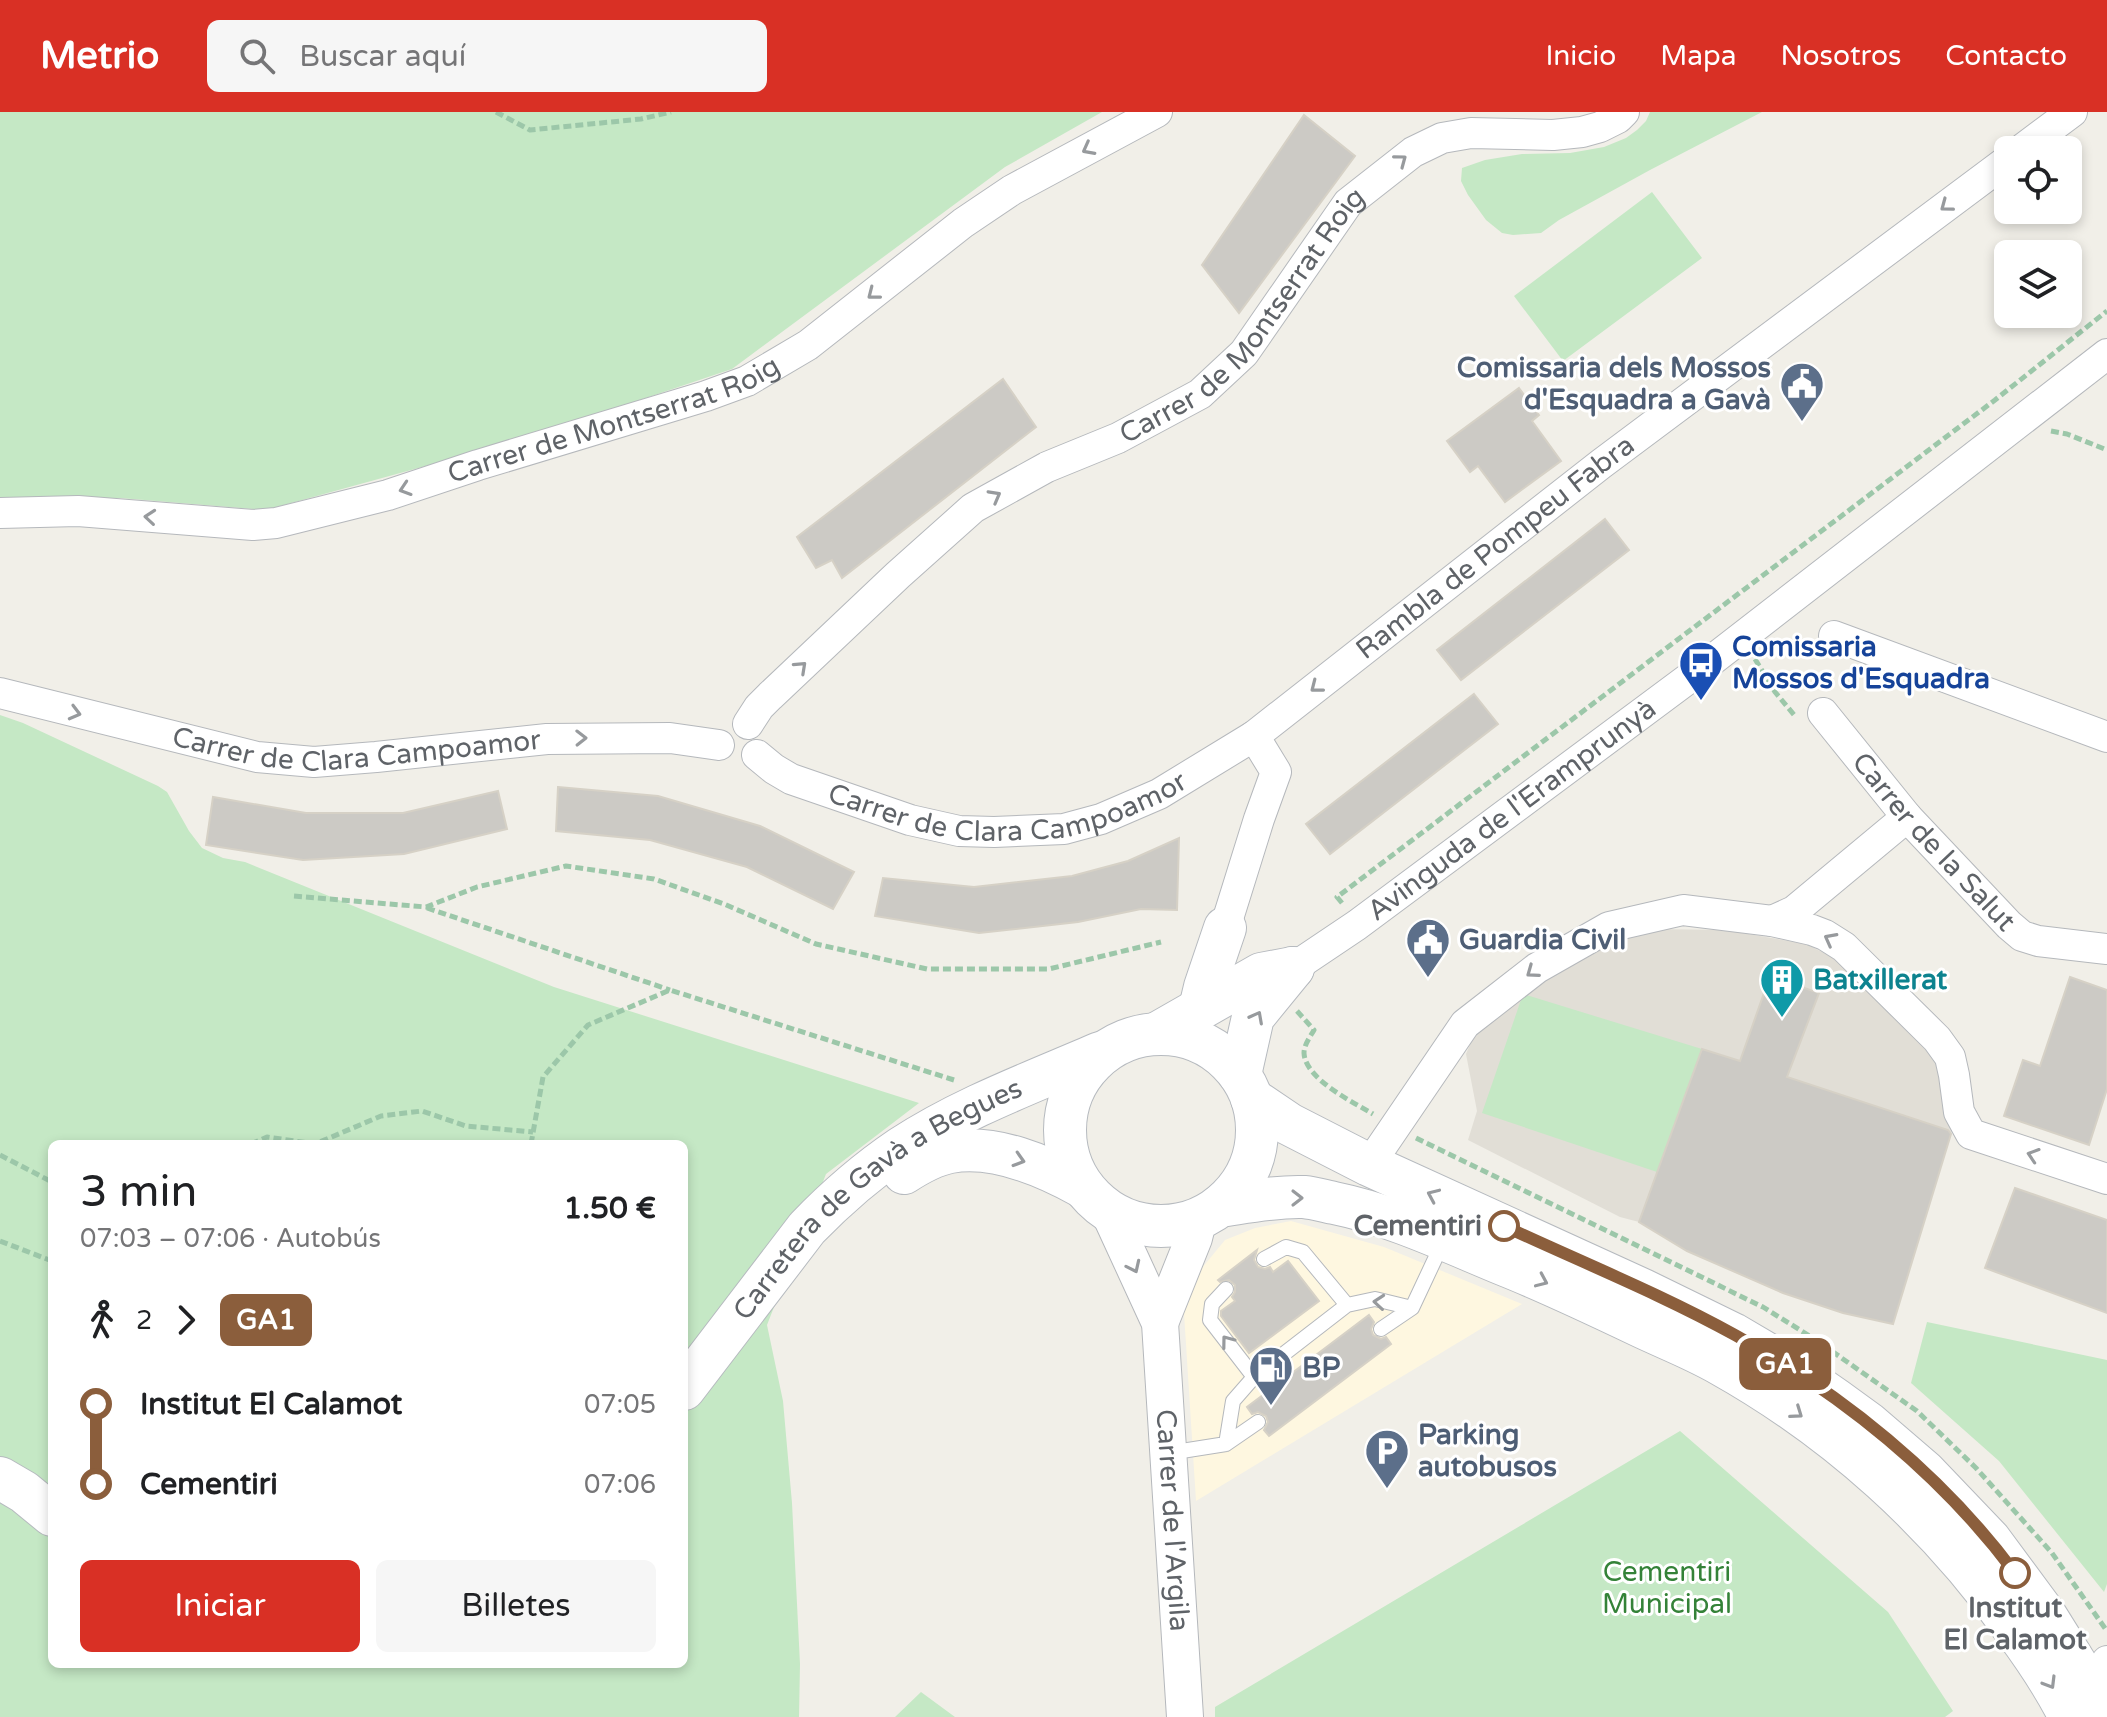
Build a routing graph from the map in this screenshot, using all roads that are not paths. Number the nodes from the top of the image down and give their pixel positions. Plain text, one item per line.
1 (1157, 112) edge
2 (1624, 112) edge
3 (2072, 112) edge
4 (2040, 136) edge
5 (1994, 170) edge
6 (2107, 354) edge
7 (0, 513) edge
8 (1834, 636) dead end
9 (0, 693) edge
10 (1823, 713) dead end
11 (748, 724) junction
12 (1254, 736) junction
13 (2107, 737) edge
14 (719, 745) junction
15 (757, 755) junction
16 (1907, 817) junction
17 (1772, 921) junction
18 (1225, 928) junction
19 (2107, 949) edge
20 (1282, 982) junction
21 (1200, 1008) junction
22 (1156, 1034) junction
23 (1106, 1051) junction
24 (1246, 1087) junction
25 (1369, 1165) junction
26 (2107, 1179) edge
27 (1096, 1198) junction
28 (1209, 1212) junction
29 (1444, 1240) junction
30 (1264, 1259) dead end
31 (1226, 1289) dead end
32 (1347, 1305) junction
33 (1412, 1308) junction
34 (1160, 1323) junction
35 (1381, 1329) dead end
36 (1254, 1377) junction
37 (688, 1384) edge
38 (688, 1416) edge
39 (1258, 1422) dead end
40 (1226, 1444) junction
41 (1167, 1453) junction
42 (0, 1460) edge
43 (0, 1478) edge
44 (48, 1494) edge
45 (48, 1512) edge
46 (2094, 1696) edge
47 (1185, 1717) edge

1 -> 7 street, Carrer de Montserrat Roig
11 -> 2 street, Carrer de Montserrat Roig
3 - 4 street
5 -> 12 street, Rambla de Pompeu Fabra
6 - 20 street, Avinguda de l'Eramprunyà
8 - 13 street
9 -> 14 street, Carrer de Clara Campoamor
10 - 16 street, Carrer de la Salut
11 - 14 street
11 - 15 street
12 - 15 street, Carrer de Clara Campoamor
12 - 18 street
14 - 15 street
16 - 17 street
16 - 19 street, Carrer de la Salut
17 -> 25 street
26 -> 17 street
18 - 20 main road
18 - 21 main road
20 - 21 main road
24 -> 20 main road
21 - 22 main road
22 - 23 main road
22 - 24 main road
23 - 27 main road
23 - 37 main road, Carretera de Gavà a Begues
24 - 25 main road
24 - 28 main road
46 -> 25 main road
27 - 28 main road
27 -> 34 street, Carrer de l'Argila
38 -> 27 main road, Carretera de Gavà a Begues
28 -> 29 main road
28 - 34 street, Carrer de l'Argila
29 - 33 lane
29 -> 46 main road
30 - 32 lane
36 -> 31 lane
33 -> 32 lane
32 - 36 lane
33 - 35 lane
34 - 41 street, Carrer de l'Argila
36 - 40 lane
39 - 40 lane
40 - 41 lane
41 - 47 street, Carrer de l'Argila
42 - 44 main road
43 - 45 main road

